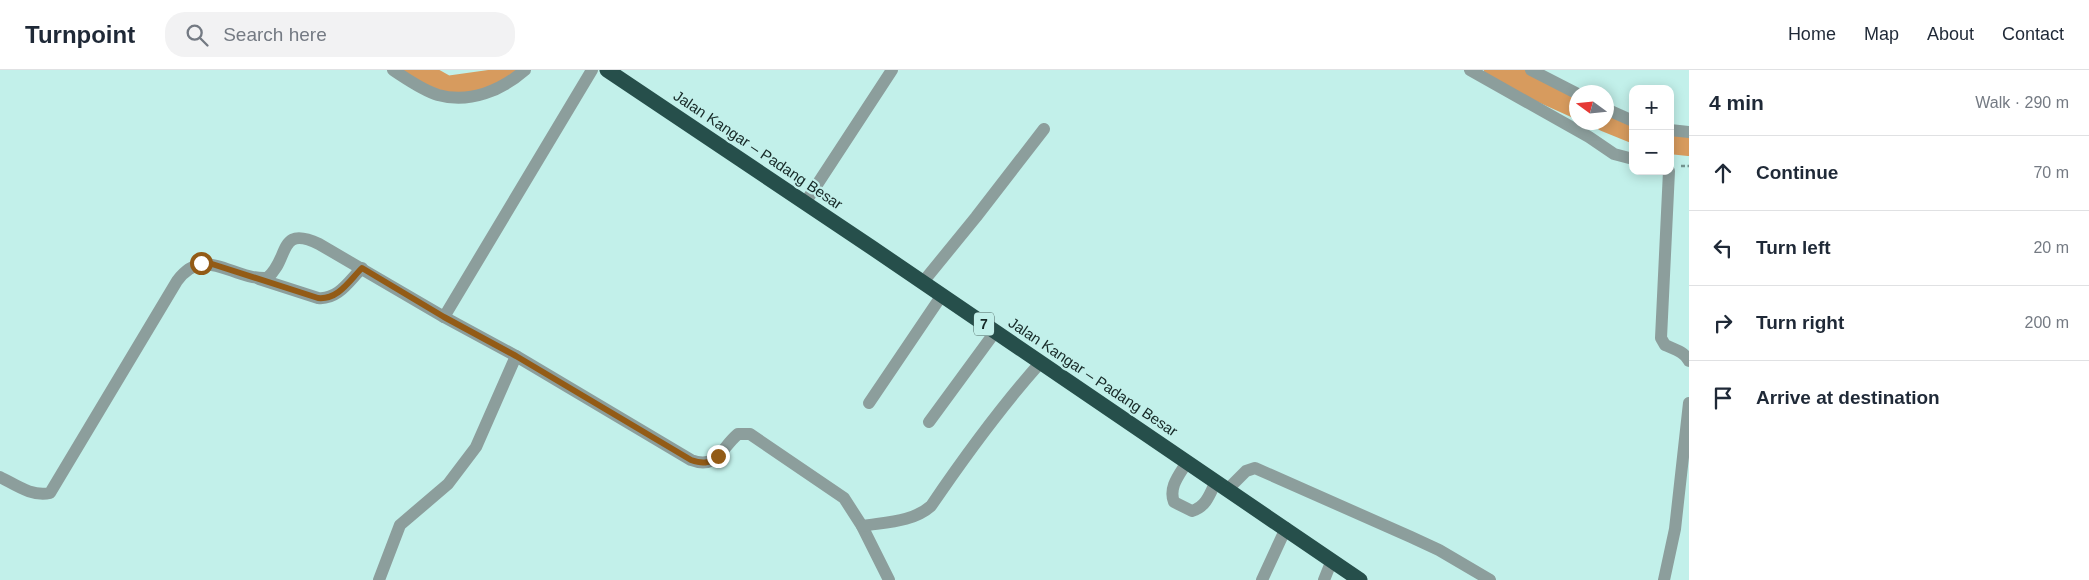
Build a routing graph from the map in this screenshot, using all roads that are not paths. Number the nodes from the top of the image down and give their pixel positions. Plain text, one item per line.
1 (393, 70) edge
2 (525, 70) edge
3 (592, 70) edge
4 (607, 70) edge
5 (892, 70) edge
6 (1470, 70) edge
7 (1531, 70) edge
8 (1569, 90) edge
9 (1614, 113) edge
10 (1629, 119) edge
11 (1044, 129) dead end
12 (1674, 130) edge
13 (1689, 132) edge
14 (1629, 158) edge
15 (1669, 175) edge
16 (805, 203) junction
17 (362, 268) junction
18 (259, 279) junction
19 (923, 282) junction
20 (942, 295) junction
21 (444, 317) junction
22 (995, 332) junction
23 (516, 356) junction
24 (1689, 362) edge
25 (1040, 363) junction
26 (869, 403) dead end
27 (1689, 403) edge
28 (930, 422) dead end
29 (1187, 462) junction
30 (0, 477) edge
31 (1222, 485) junction
32 (862, 526) junction
33 (1286, 528) junction
34 (1332, 560) junction
35 (380, 580) edge
36 (889, 580) edge
37 (1262, 580) edge
38 (1324, 580) edge
39 (1360, 580) edge
40 (1490, 580) edge
41 (1664, 580) edge

1 - 2 street
3 - 21 street
4 - 16 highway, Jalan Kangar – Padang Besar / 7
5 - 16 street
6 - 14 street
7 - 8 street
9 - 10 street
11 - 19 street
12 - 13 street
15 - 24 street
16 - 19 highway, Jalan Kangar – Padang Besar / 7
17 - 18 street
17 - 18 street
17 - 21 street
18 - 30 street
19 - 20 highway, Jalan Kangar – Padang Besar / 7
20 - 22 highway, Jalan Kangar – Padang Besar / 7
20 - 26 street
21 - 23 street
22 - 25 highway, Jalan Kangar – Padang Besar / 7
22 - 28 street
23 - 32 street
23 - 35 street
25 - 29 highway, Jalan Kangar – Padang Besar / 7
25 - 32 street
27 - 41 street
29 - 31 highway, Jalan Kangar – Padang Besar / 7
29 - 31 street
31 - 33 highway, Jalan Kangar – Padang Besar / 7
31 - 40 street
32 - 36 street
33 - 34 highway, Jalan Kangar – Padang Besar / 7
33 - 37 street
34 - 38 street
34 - 39 highway, Jalan Kangar – Padang Besar / 7

